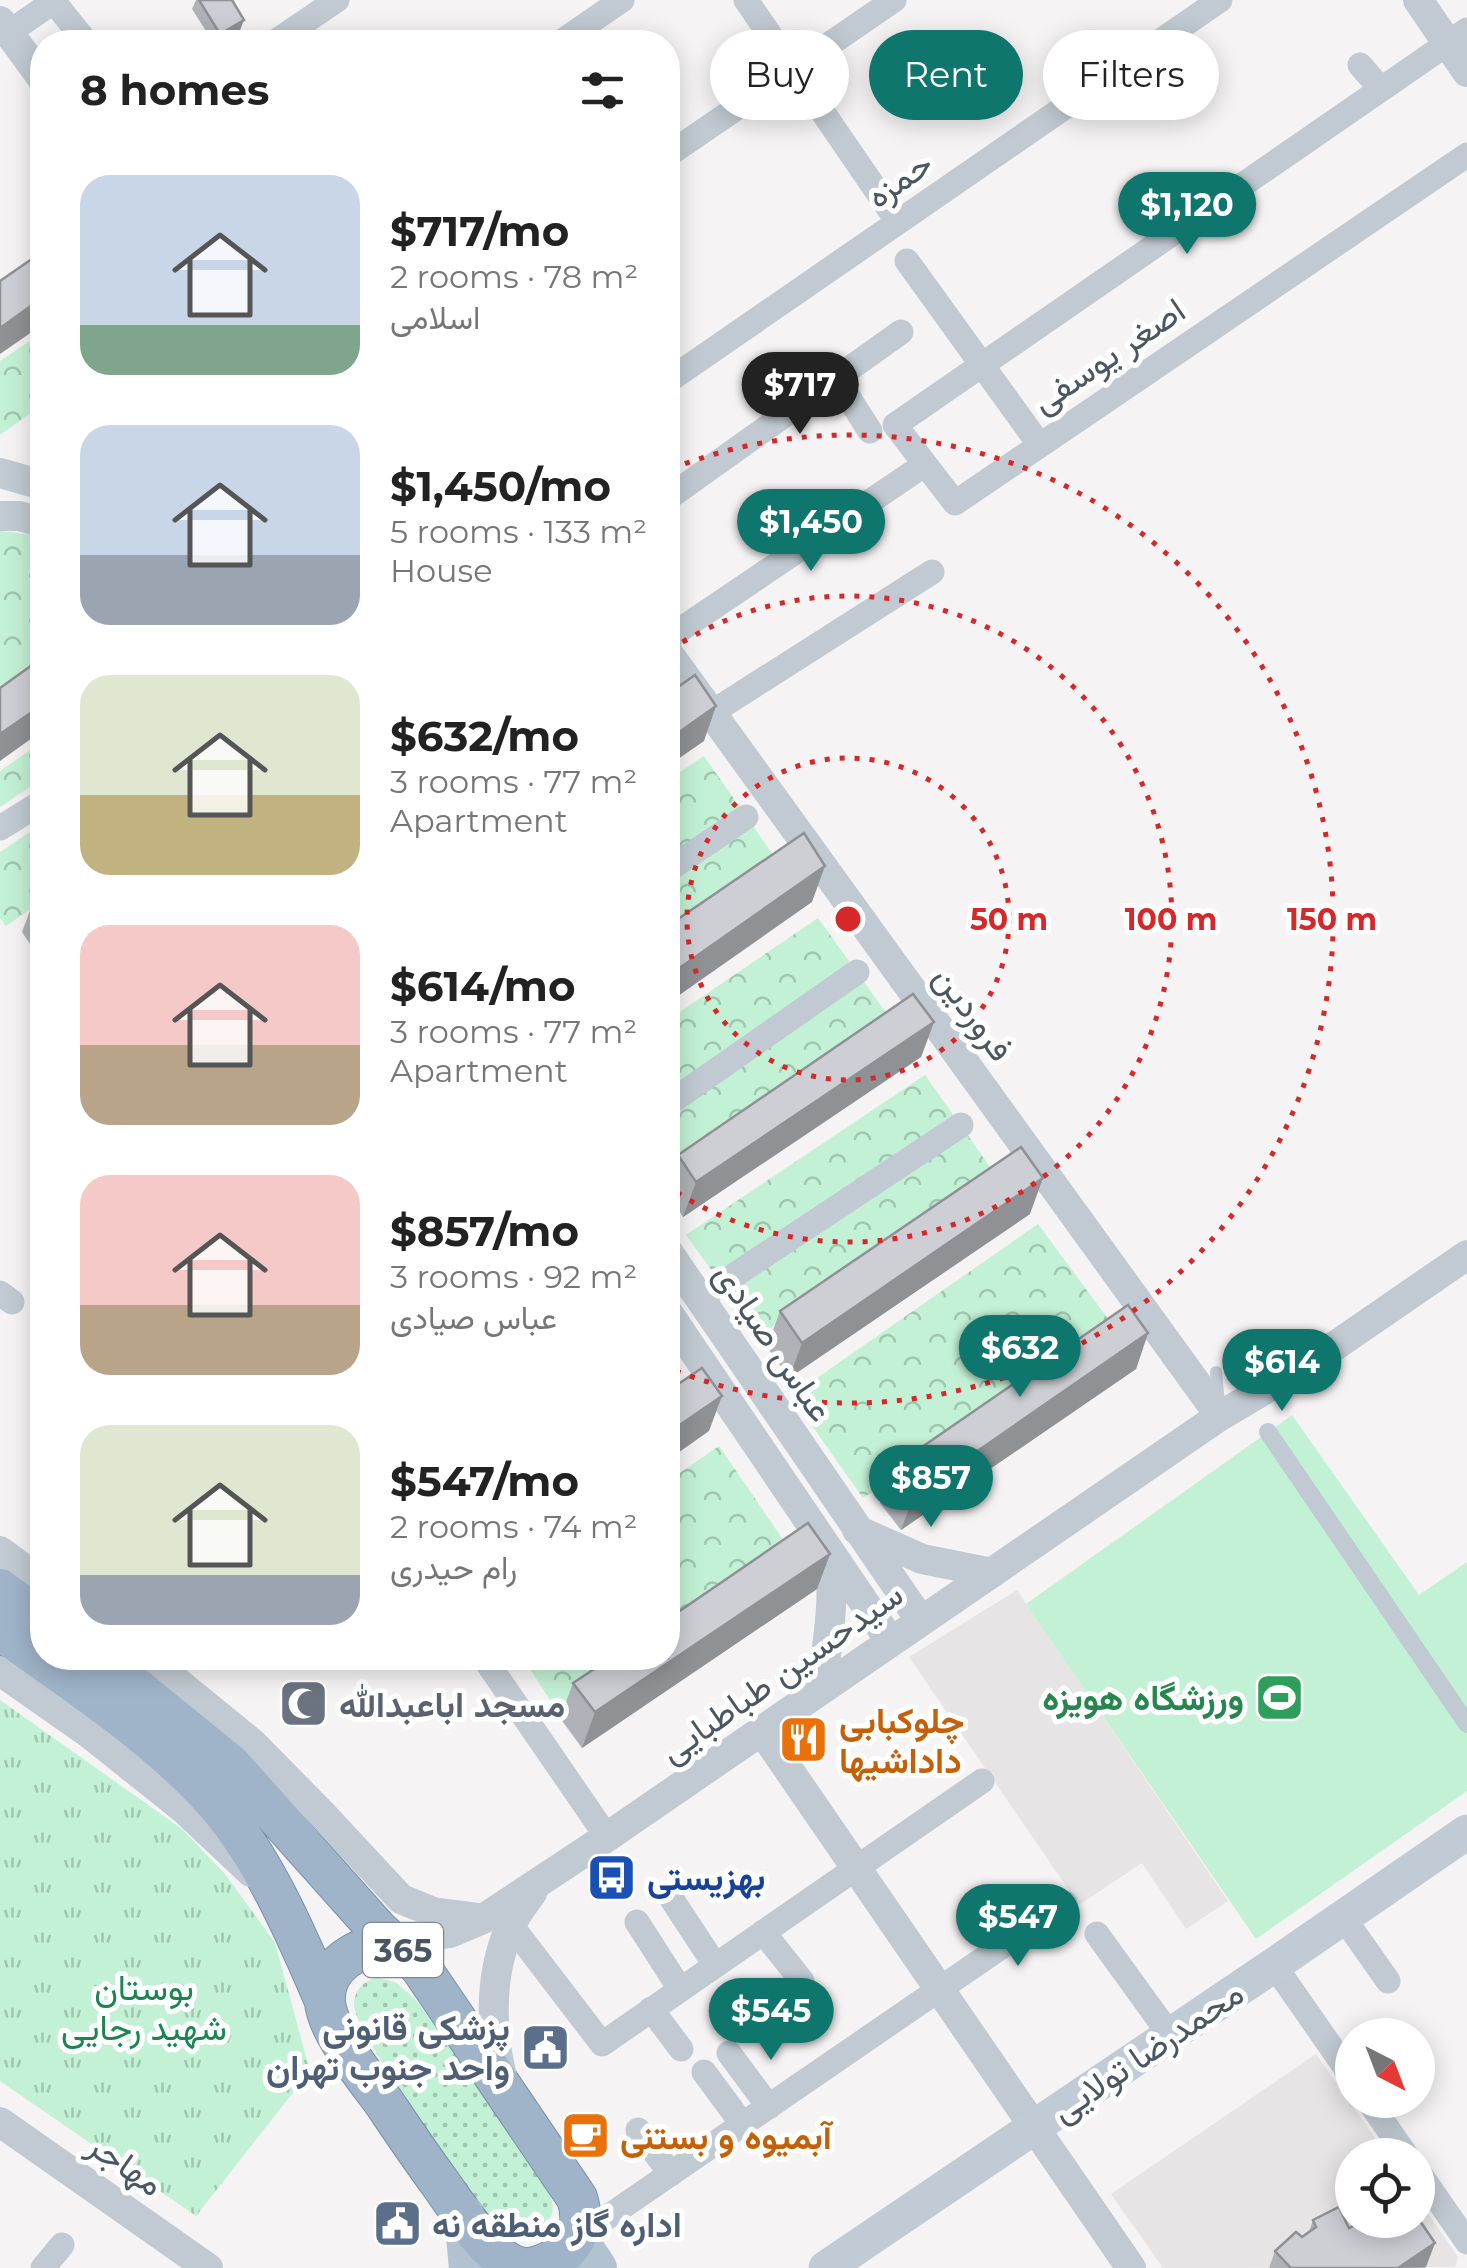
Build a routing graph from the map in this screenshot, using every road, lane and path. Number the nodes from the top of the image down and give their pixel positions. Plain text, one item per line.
1 (337, 0) edge
2 (622, 0) edge
3 (746, 0) edge
4 (894, 0) edge
5 (1220, 0) edge
6 (1418, 0) edge
7 (42, 4) edge
8 (4, 27) edge
9 (73, 30) edge
10 (293, 30) edge
11 (585, 30) edge
12 (766, 30) edge
13 (849, 31) edge
14 (1457, 37) edge
15 (30, 62) edge
16 (1360, 64) dead end
17 (1467, 72) edge
18 (1381, 89) junction
19 (719, 120) edge
20 (828, 120) edge
21 (680, 147) edge
22 (1467, 155) edge
23 (898, 222) junction
24 (907, 261) dead end
25 (902, 332) dead end
26 (981, 364) junction
27 (680, 373) edge
28 (836, 378) junction
29 (882, 428) junction
30 (1039, 444) junction
31 (924, 465) junction
32 (0, 473) edge
33 (30, 482) edge
34 (680, 489) edge
35 (0, 516) edge
36 (30, 519) edge
37 (932, 572) dead end
38 (680, 630) edge
39 (680, 670) edge
40 (711, 713) junction
41 (30, 809) edge
42 (746, 816) dead end
43 (0, 828) edge
44 (680, 862) edge
45 (857, 972) dead end
46 (680, 1096) edge
47 (961, 1125) dead end
48 (1467, 1233) edge
49 (1467, 1255) edge
50 (680, 1269) edge
51 (700, 1298) junction
52 (680, 1330) edge
53 (1309, 1353) junction
54 (1216, 1372) dead end
55 (1220, 1416) junction
56 (1268, 1432) dead end
57 (856, 1529) junction
58 (830, 1549) junction
59 (0, 1552) edge
60 (30, 1573) edge
61 (992, 1573) junction
62 (0, 1589) edge
63 (30, 1611) edge
64 (921, 1621) junction
65 (0, 1630) edge
66 (891, 1642) junction
67 (30, 1652) edge
68 (0, 1670) edge
69 (56, 1670) edge
70 (112, 1670) edge
71 (163, 1670) edge
72 (492, 1670) edge
73 (821, 1690) junction
74 (1467, 1724) edge
75 (762, 1731) junction
76 (982, 1782) dead end
77 (608, 1837) junction
78 (1465, 1838) edge
79 (856, 1868) junction
80 (359, 1882) junction
81 (673, 1901) dead end
82 (1065, 1902) dead end
83 (1343, 1917) junction
84 (497, 1922) junction
85 (637, 1922) dead end
86 (291, 1926) junction
87 (763, 1932) junction
88 (1097, 1934) dead end
89 (392, 1942) junction
90 (716, 1965) junction
91 (1274, 1965) junction
92 (802, 1981) dead end
93 (1388, 1982) dead end
94 (680, 1989) junction
95 (940, 1990) junction
96 (325, 2001) junction
97 (651, 2009) junction
98 (1170, 2035) junction
99 (681, 2049) dead end
100 (729, 2052) dead end
101 (1335, 2053) edge
102 (704, 2072) dead end
103 (505, 2090) junction
104 (768, 2107) junction
105 (0, 2122) edge
106 (743, 2125) junction
107 (1034, 2127) junction
108 (638, 2130) dead end
109 (671, 2174) junction
110 (1435, 2196) edge
111 (464, 2215) junction
112 (1467, 2242) edge
113 (62, 2245) dead end
114 (557, 2261) edge
115 (44, 2268) edge
116 (208, 2268) edge
117 (469, 2268) edge
118 (826, 2268) edge
119 (1130, 2268) edge

1 - 10 street
2 - 11 street
3 - 12 street
4 - 13 street
5 - 23 street, حمزه
6 - 14 street
7 - 8 street
7 - 9 street
8 - 15 street
14 - 17 street
14 - 18 street
16 - 18 street
18 - 26 street
19 - 21 street
20 - 23 street
22 - 30 street, اصغر یوسفی
23 - 27 street, حمزه
24 - 26 street
25 - 28 street
26 - 29 street
26 - 30 street
28 - 29 street
28 - 34 street
29 - 31 street
30 - 31 street, اصغر یوسفی
31 - 38 street
32 - 33 street
35 - 36 street
37 - 40 street
39 - 40 street, فروردین
40 - 55 street, فروردین
41 - 43 street
42 - 44 street
45 - 46 street
47 - 51 street
48 - 53 street, سیدحسین طباطبایی
49 - 53 street, سیدحسین طباطبایی
50 - 51 street, عباس صیادی
51 - 57 street, عباس صیادی
52 - 58 street, عباس صیادی
53 - 55 street, سیدحسین طباطبایی
54 - 55 lane
55 - 61 street, سیدحسین طباطبایی
56 - 74 street
57 - 61 street
57 - 64 street, عباس صیادی
58 - 66 street, عباس صیادی
58 - 73 street
59 - 60 street
61 - 64 street, سیدحسین طباطبایی
62 - 63 highway
64 - 66 street, سیدحسین طباطبایی
65 - 67 highway, 365
66 - 73 street, سیدحسین طباطبایی
68 - 86 street
69 - 86 highway, 365
70 - 80 highway, 365
71 - 80 street
72 - 77 street
73 - 75 street, سیدحسین طباطبایی
75 - 77 street, سیدحسین طباطبایی
75 - 79 street
76 - 79 street
77 - 84 street, سیدحسین طباطبایی
78 - 83 main road, محمدرضا تولایی
79 - 87 street
79 - 95 street
80 - 84 street
80 - 86 highway
80 - 89 highway, 365
81 - 90 street
82 - 95 street
83 - 91 main road, محمدرضا تولایی
83 - 93 street
84 - 89 street
84 - 97 street
84 - 103 street
85 - 94 street
86 - 96 highway, 365
87 - 90 street
87 - 92 street
88 - 98 street
89 - 96 highway, 365
89 - 103 highway, 365
90 - 94 street
91 - 98 main road, محمدرضا تولایی
91 - 101 street
94 - 97 street
95 - 104 street
95 - 107 street
96 - 111 highway, 365
97 - 99 street
98 - 107 main road, محمدرضا تولایی
100 - 104 street
102 - 106 street
103 - 114 highway, 365
104 - 106 street
105 - 116 street, مهاجر
106 - 109 street
107 - 118 main road, محمدرضا تولایی
107 - 119 street
108 - 109 street
109 - 114 street
110 - 112 street
111 - 114 highway, 365
111 - 117 main road
113 - 115 street

